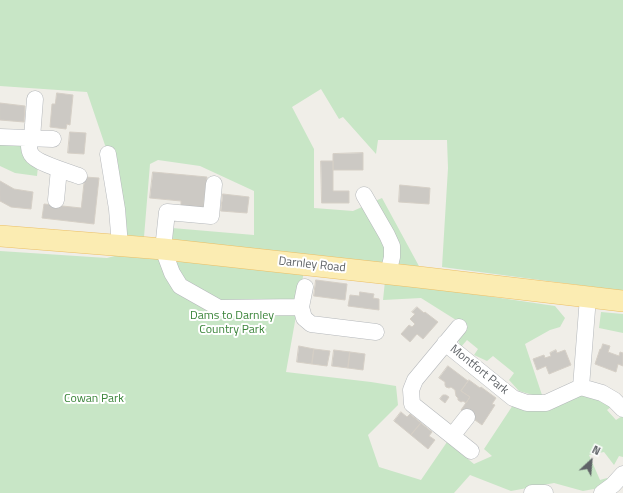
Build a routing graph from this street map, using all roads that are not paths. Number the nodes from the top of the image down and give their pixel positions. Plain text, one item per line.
1 (35, 99) dead end
2 (0, 137) edge
3 (31, 138) junction
4 (53, 138) dead end
5 (108, 154) dead end
6 (59, 169) junction
7 (79, 176) dead end
8 (214, 184) dead end
9 (364, 194) dead end
10 (56, 200) dead end
11 (0, 236) edge
12 (120, 246) junction
13 (163, 249) junction
14 (388, 274) junction
15 (305, 287) dead end
16 (588, 297) junction
17 (623, 301) edge
18 (301, 307) junction
19 (459, 327) dead end
20 (376, 332) dead end
21 (445, 343) junction
22 (580, 388) junction
23 (623, 409) edge
24 (466, 418) dead end
25 (452, 436) junction
26 (471, 451) dead end
27 (623, 474) edge
28 (532, 493) edge
29 (544, 493) edge
30 (602, 493) edge

1 - 3 street
2 - 3 street
3 - 4 street
3 - 6 street
5 - 12 street
6 - 7 street
6 - 10 street
8 - 13 street
9 - 14 street
11 - 12 main road, Darnley Road
12 - 13 main road, Darnley Road
13 - 14 main road, Darnley Road
13 - 18 street
14 - 16 main road, Darnley Road
15 - 18 street
16 - 17 main road, Darnley Road
16 - 22 street
18 - 20 street
19 - 21 street, Montfort Park
21 - 22 street, Montfort Park
21 - 25 street, Montfort Park
22 - 23 street
24 - 25 street
25 - 26 street, Montfort Park
27 - 30 street
28 - 29 street

